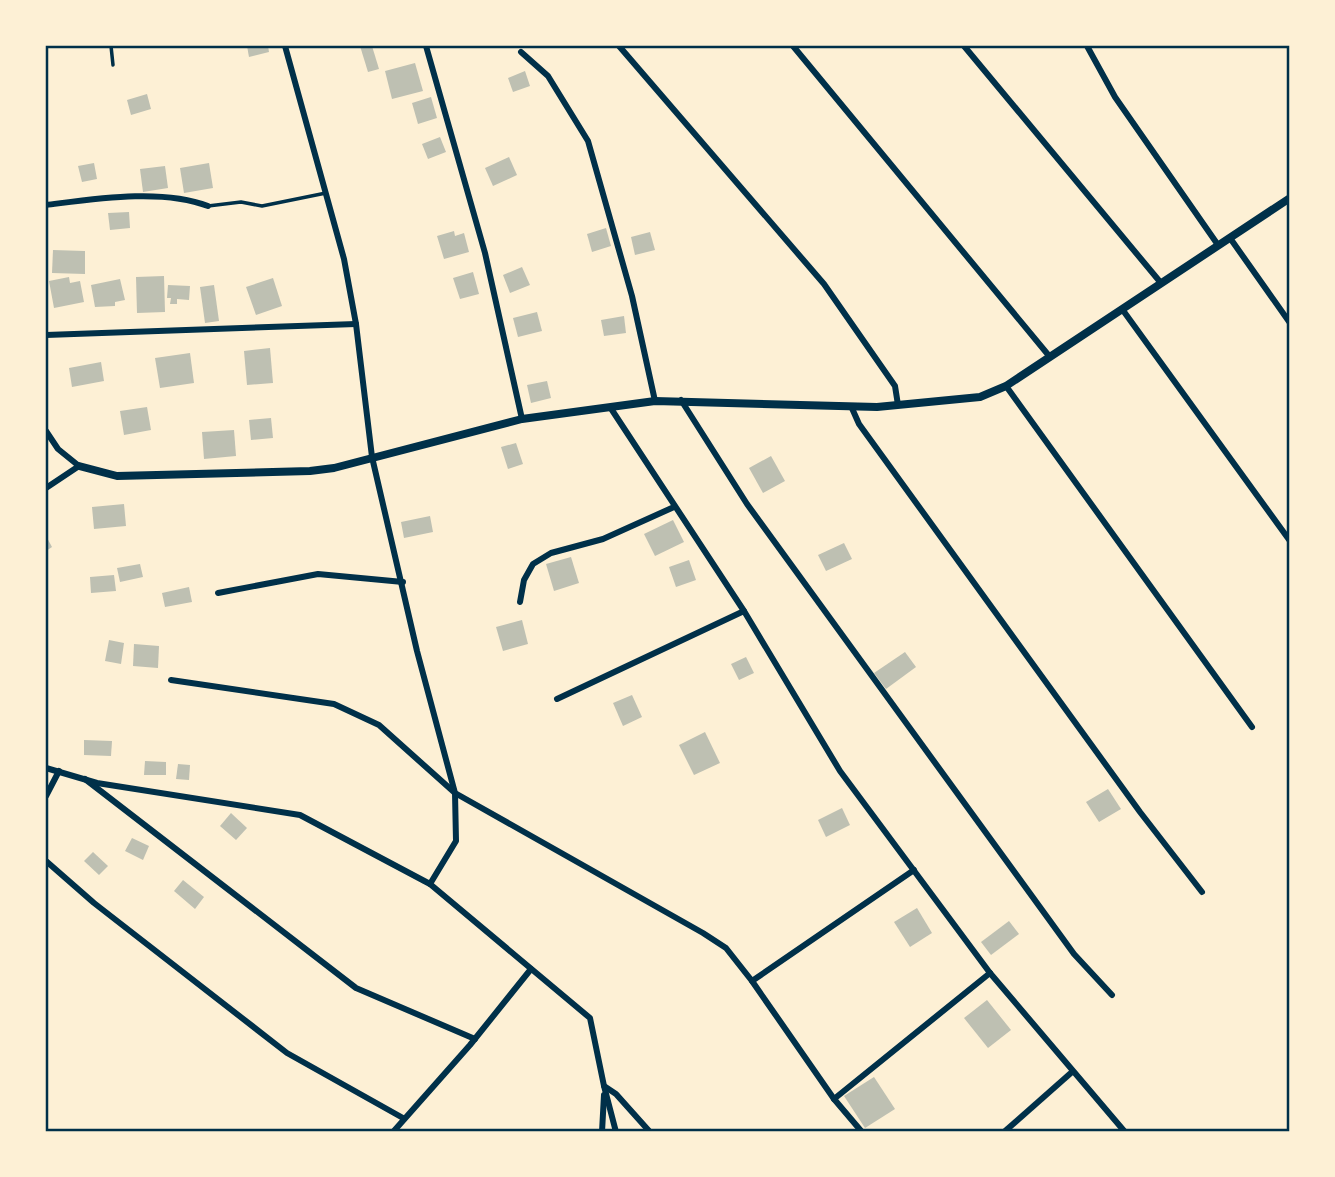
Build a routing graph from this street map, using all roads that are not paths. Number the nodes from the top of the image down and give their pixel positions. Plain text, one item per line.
1 (111, 46) edge
2 (285, 46) edge
3 (426, 46) edge
4 (619, 46) edge
5 (793, 46) edge
6 (964, 46) edge
7 (1087, 46) edge
8 (521, 52) dead end
9 (113, 65) dead end
10 (326, 193) junction
11 (1290, 198) edge
12 (46, 205) edge
13 (208, 205) joint
14 (1230, 238) junction
15 (1219, 245) junction
16 (1161, 283) junction
17 (1122, 309) junction
18 (1290, 323) edge
19 (356, 324) junction
20 (46, 335) edge
21 (1050, 357) junction
22 (1006, 386) junction
23 (681, 400) junction
24 (654, 401) junction
25 (851, 405) junction
26 (898, 405) junction
27 (610, 407) junction
28 (522, 419) junction
29 (46, 431) edge
30 (372, 457) junction
31 (79, 466) junction
32 (46, 488) edge
33 (674, 507) junction
34 (1290, 541) edge
35 (403, 582) junction
36 (218, 593) dead end
37 (520, 602) dead end
38 (744, 611) junction
39 (171, 680) dead end
40 (557, 699) dead end
41 (1252, 727) dead end
42 (46, 768) edge
43 (59, 771) junction
44 (85, 779) junction
45 (455, 793) junction
46 (46, 796) edge
47 (46, 861) edge
48 (914, 870) junction
49 (430, 884) junction
50 (1202, 892) dead end
51 (531, 969) junction
52 (990, 973) junction
53 (752, 981) junction
54 (1112, 995) dead end
55 (475, 1039) junction
56 (1072, 1072) junction
57 (604, 1086) junction
58 (834, 1099) junction
59 (403, 1118) junction
60 (393, 1132) edge
61 (602, 1132) edge
62 (616, 1132) edge
63 (650, 1132) edge
64 (862, 1132) edge
65 (1004, 1132) edge
66 (1125, 1132) edge

1 - 9 lane
2 - 10 street
3 - 28 street
4 - 26 street
5 - 21 street
6 - 16 street
7 - 15 street
8 - 24 street
10 - 13 lane
10 - 19 street
11 - 14 street
12 - 13 street
14 - 15 street
14 - 18 street
15 - 16 street
16 - 17 street
17 - 21 street
17 - 34 street
19 - 20 street
19 - 30 street
21 - 22 street
22 - 26 street
22 - 41 street
23 - 24 street
23 - 25 street
23 - 54 street
24 - 27 street
25 - 26 street
25 - 50 street
27 - 28 street
27 - 33 street
28 - 30 street
29 - 31 street
30 - 31 street
30 - 35 street
31 - 32 street
33 - 37 street
33 - 38 street
35 - 36 street
35 - 45 street
38 - 40 street
38 - 48 street
39 - 45 street
42 - 43 street
43 - 44 street
43 - 46 street
44 - 49 street
44 - 55 street
45 - 49 street
45 - 53 street
47 - 59 street
48 - 52 street
48 - 53 street
49 - 51 street
51 - 55 street
51 - 57 street
52 - 56 street
52 - 58 street
53 - 58 street
55 - 59 street
56 - 65 street
56 - 66 street
57 - 61 street
57 - 62 street
57 - 63 street
58 - 64 street
59 - 60 street

